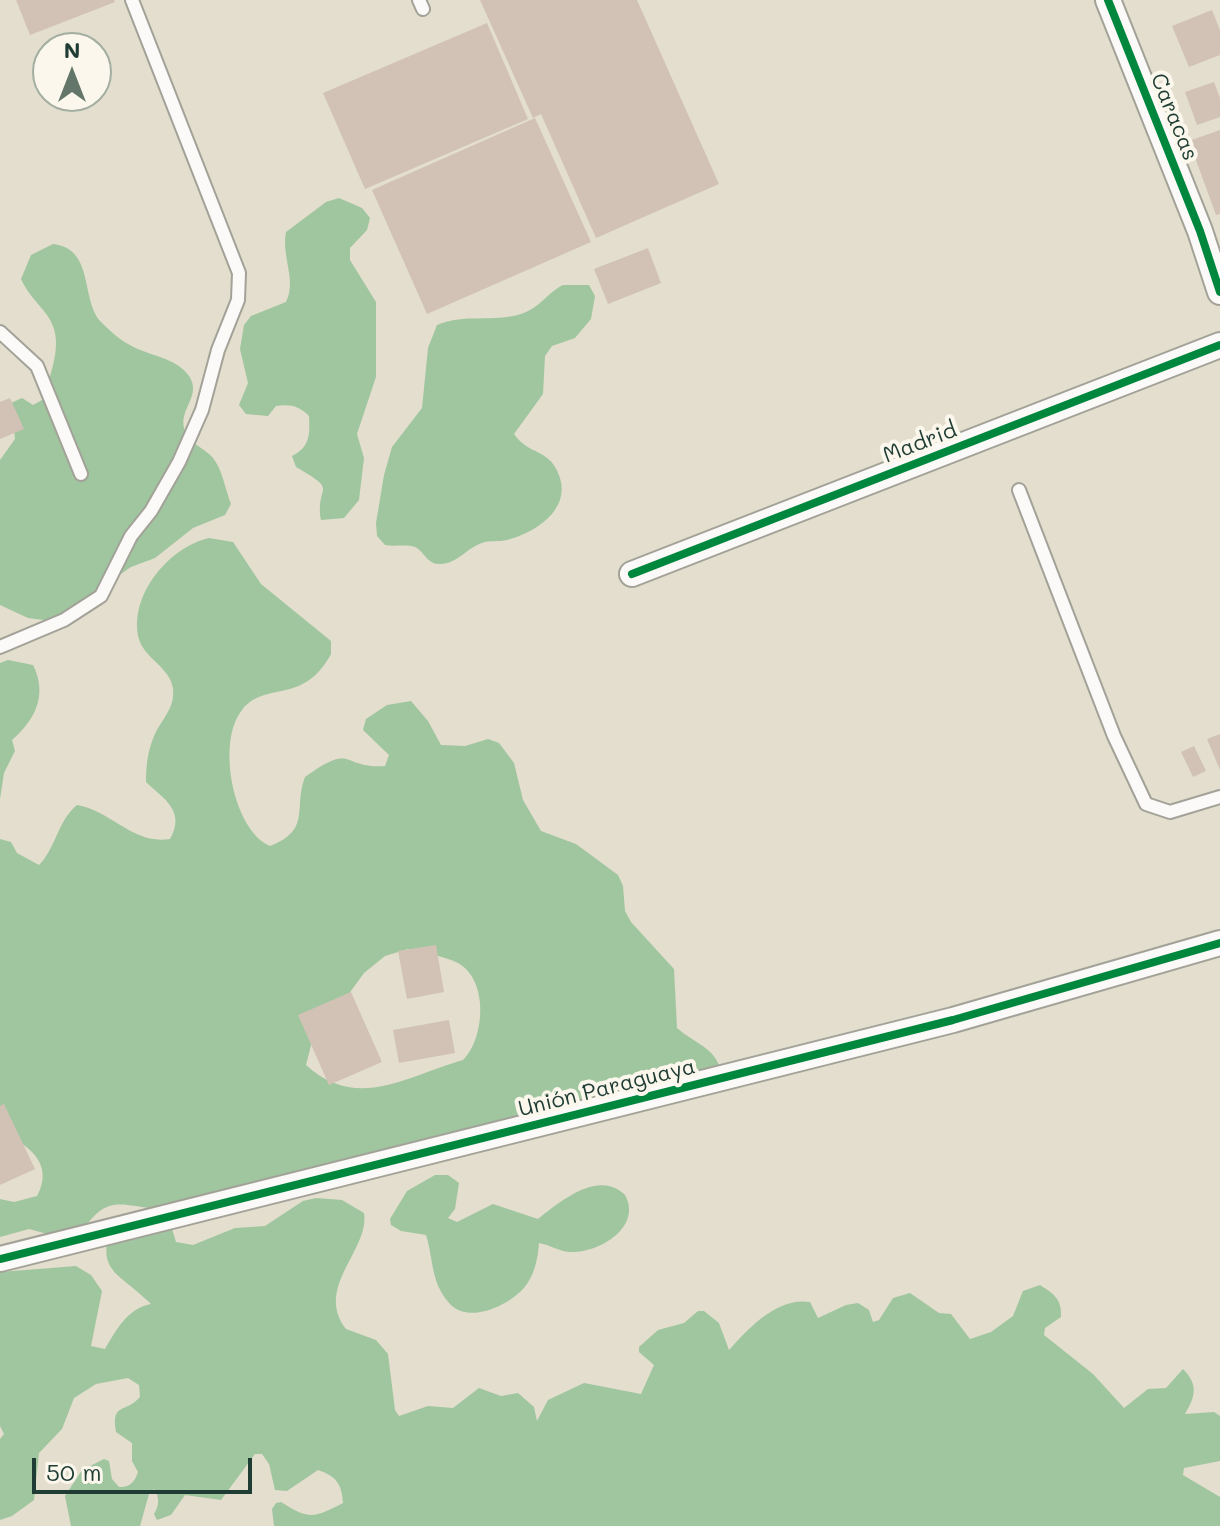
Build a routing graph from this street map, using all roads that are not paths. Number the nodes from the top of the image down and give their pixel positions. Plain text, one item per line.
1 (132, 0) edge
2 (1108, 0) edge
3 (1210, 228) edge
4 (1220, 292) edge
5 (0, 332) edge
6 (1220, 345) edge
7 (81, 474) dead end
8 (1019, 490) dead end
9 (632, 574) dead end
10 (0, 647) edge
11 (1220, 797) edge
12 (1220, 943) edge
13 (0, 1259) edge

1 - 10 lane
2 - 3 street, Caracas
3 - 4 street, Caracas
5 - 7 lane
6 - 9 street, Madrid
8 - 11 lane
12 - 13 street, Unión Paraguaya

